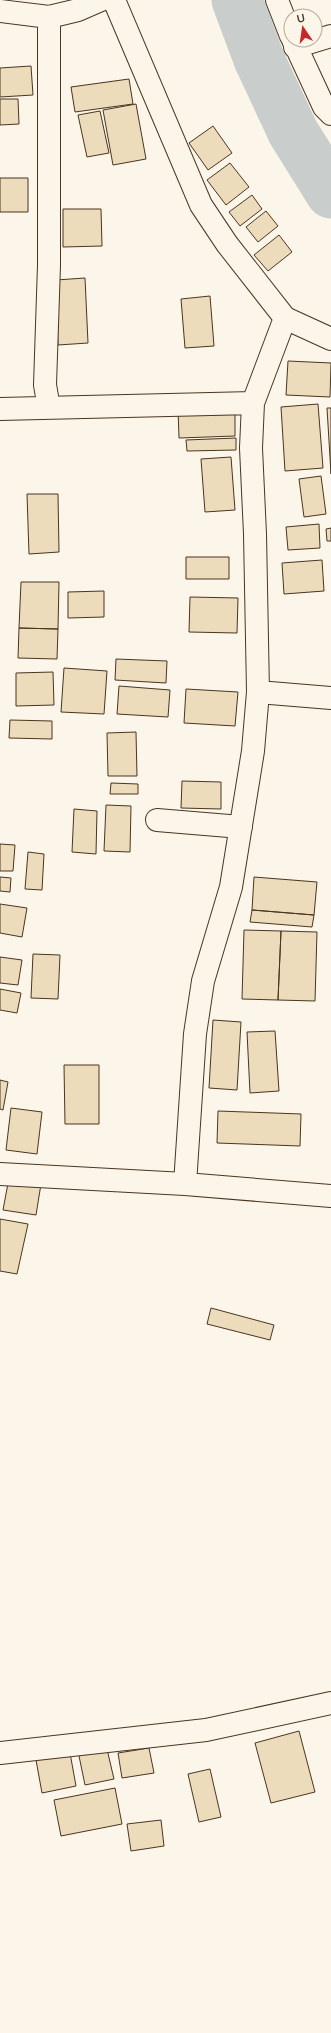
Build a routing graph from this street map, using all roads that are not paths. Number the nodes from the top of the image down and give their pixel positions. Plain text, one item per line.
1 (101, 0) edge
2 (114, 0) edge
3 (277, 0) edge
4 (0, 11) edge
5 (283, 15) edge
6 (49, 18) junction
7 (296, 48) edge
8 (331, 114) edge
9 (285, 318) junction
10 (331, 339) edge
11 (252, 403) junction
12 (50, 408) junction
13 (0, 409) edge
14 (258, 692) junction
15 (331, 698) edge
16 (157, 820) dead end
17 (241, 827) junction
18 (0, 1174) edge
19 (185, 1184) junction
20 (331, 1196) edge
21 (331, 1703) edge
22 (0, 1753) edge

1 - 6 street
2 - 9 street
3 - 5 street
4 - 6 street
6 - 12 street
7 - 8 street
9 - 10 street
9 - 11 street
11 - 12 street
11 - 14 street
12 - 13 street
14 - 15 street
14 - 17 street
16 - 17 street
17 - 19 street
18 - 19 street
19 - 20 street
21 - 22 street

